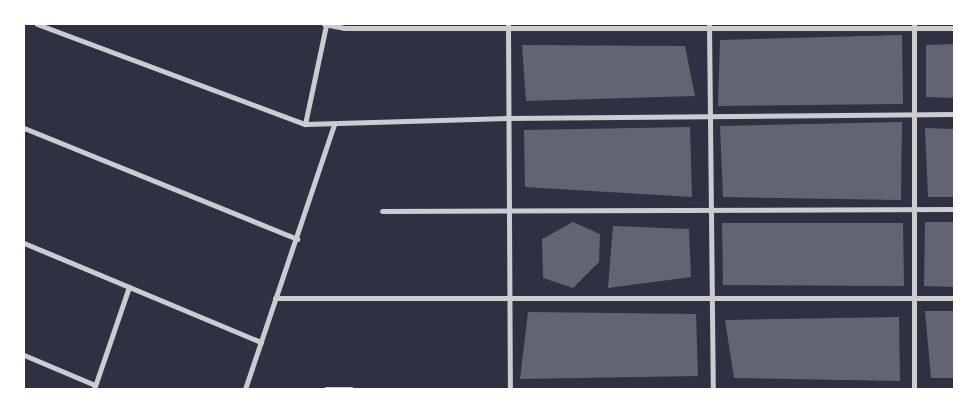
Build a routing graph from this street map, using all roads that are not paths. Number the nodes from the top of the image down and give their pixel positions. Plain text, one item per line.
1 (37, 24) edge
2 (325, 24) edge
3 (710, 24) edge
4 (369, 26) edge
5 (508, 26) edge
6 (914, 26) edge
7 (954, 28) edge
8 (710, 30) junction
9 (912, 113) junction
10 (954, 114) edge
11 (709, 116) junction
12 (508, 118) junction
13 (305, 124) junction
14 (334, 125) junction
15 (24, 128) edge
16 (509, 210) junction
17 (711, 210) junction
18 (914, 210) junction
19 (954, 210) edge
20 (382, 211) dead end
21 (297, 239) junction
22 (24, 243) edge
23 (129, 287) junction
24 (275, 298) junction
25 (914, 298) junction
26 (954, 298) edge
27 (712, 299) junction
28 (510, 301) junction
29 (261, 342) junction
30 (24, 355) edge
31 (94, 387) edge
32 (245, 389) edge
33 (326, 389) edge
34 (351, 389) edge
35 (510, 389) edge
36 (713, 389) edge
37 (914, 389) edge

1 - 13 street
2 - 4 street
2 - 13 street
3 - 8 street
4 - 5 street
5 - 8 street
5 - 12 street
6 - 7 street
6 - 8 street
6 - 9 street
8 - 11 street
9 - 10 street
9 - 11 street
9 - 18 street
11 - 12 street
11 - 17 street
12 - 14 street
12 - 16 street
13 - 14 street
14 - 21 street
15 - 21 street
16 - 17 street
16 - 20 street
16 - 28 street
17 - 18 street
17 - 27 street
18 - 19 street
18 - 25 street
21 - 24 street
22 - 23 street
23 - 29 street
23 - 31 street
24 - 28 street
24 - 29 street
25 - 26 street
25 - 27 street
25 - 37 street
27 - 28 street
27 - 36 street
28 - 35 street
29 - 32 street
30 - 31 street
33 - 34 street

